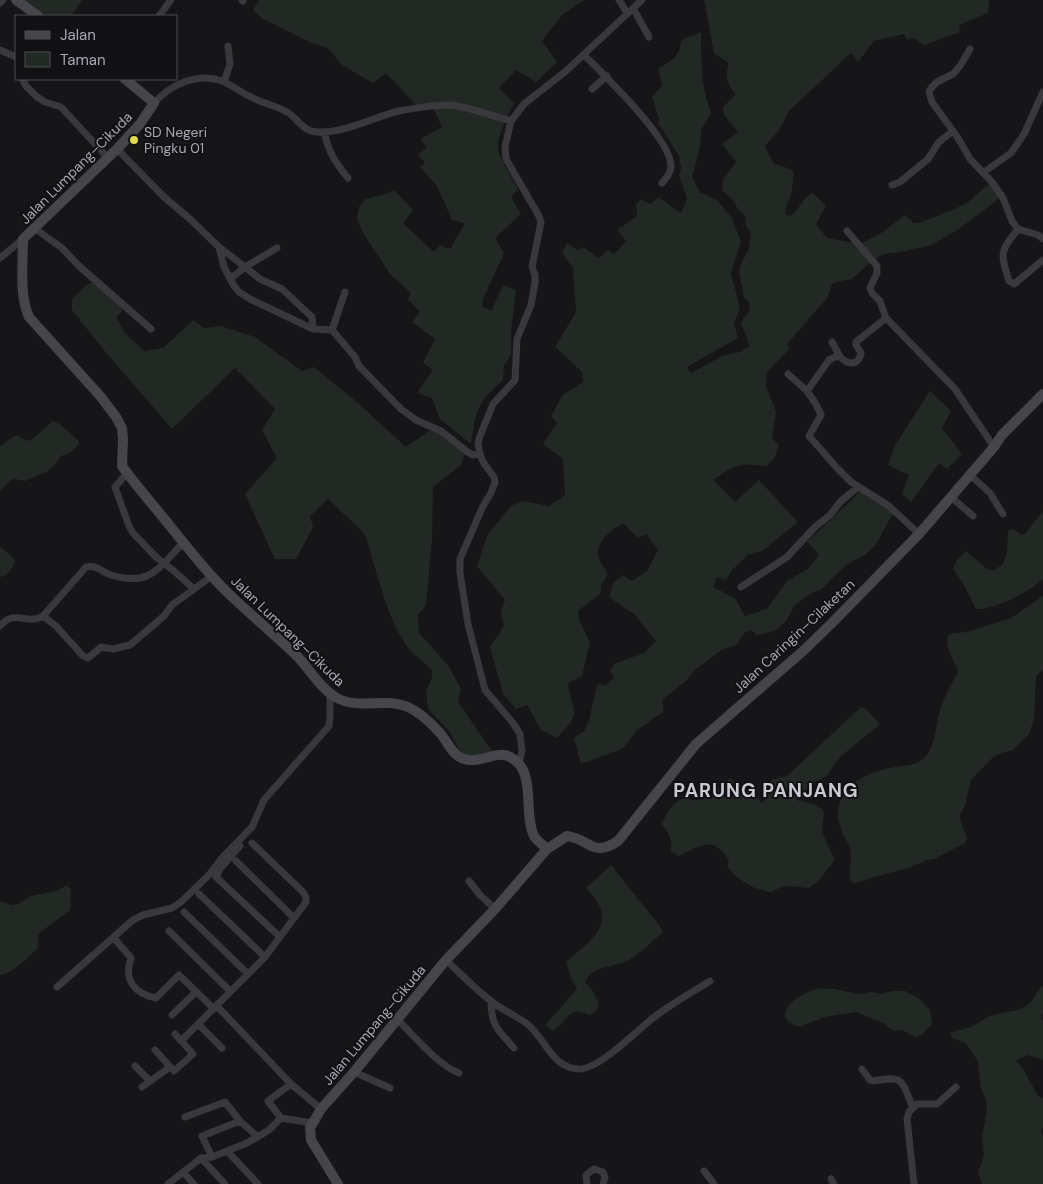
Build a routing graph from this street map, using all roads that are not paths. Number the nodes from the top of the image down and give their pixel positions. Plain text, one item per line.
1 (3, 0) edge
2 (16, 0) edge
3 (172, 0) edge
4 (619, 0) edge
5 (642, 0) edge
6 (0, 3) edge
7 (630, 11) junction
8 (37, 15) edge
9 (160, 15) edge
10 (649, 37) dead end
11 (228, 46) dead end
12 (970, 49) dead end
13 (0, 50) edge
14 (584, 55) junction
15 (15, 57) edge
16 (607, 76) junction
17 (23, 80) edge
18 (127, 80) edge
19 (224, 82) junction
20 (592, 89) dead end
21 (1043, 92) edge
22 (154, 103) junction
23 (511, 121) junction
24 (953, 131) junction
25 (324, 132) junction
26 (117, 149) junction
27 (108, 158) junction
28 (984, 172) junction
29 (348, 178) dead end
30 (662, 183) dead end
31 (892, 185) dead end
32 (34, 228) junction
33 (1018, 229) junction
34 (847, 231) dead end
35 (23, 239) junction
36 (1043, 239) edge
37 (219, 247) junction
38 (277, 248) dead end
39 (0, 258) edge
40 (1043, 260) edge
41 (245, 267) junction
42 (230, 279) junction
43 (345, 292) dead end
44 (886, 318) junction
45 (151, 329) dead end
46 (313, 329) junction
47 (332, 330) junction
48 (832, 342) dead end
49 (839, 355) junction
50 (788, 374) dead end
51 (807, 392) junction
52 (1043, 394) edge
53 (994, 447) junction
54 (480, 454) junction
55 (127, 473) junction
56 (970, 475) junction
57 (858, 487) junction
58 (951, 497) junction
59 (1003, 514) dead end
60 (973, 516) dead end
61 (919, 534) junction
62 (183, 543) junction
63 (164, 563) junction
64 (212, 576) junction
65 (741, 587) dead end
66 (194, 589) junction
67 (43, 616) junction
68 (0, 626) edge
69 (330, 692) junction
70 (519, 763) junction
71 (249, 830) junction
72 (252, 843) dead end
73 (547, 849) junction
74 (236, 860) dead end
75 (469, 881) dead end
76 (199, 894) dead end
77 (494, 909) junction
78 (184, 912) dead end
79 (294, 918) junction
80 (168, 931) dead end
81 (114, 938) junction
82 (280, 938) junction
83 (266, 956) junction
84 (446, 960) junction
85 (248, 974) junction
86 (710, 981) dead end
87 (57, 987) dead end
88 (196, 992) junction
89 (230, 992) junction
90 (491, 1002) junction
91 (215, 1008) junction
92 (172, 1015) dead end
93 (398, 1020) junction
94 (198, 1024) junction
95 (175, 1034) dead end
96 (181, 1041) junction
97 (222, 1048) dead end
98 (514, 1048) dead end
99 (155, 1050) dead end
100 (135, 1066) dead end
101 (170, 1067) junction
102 (862, 1069) dead end
103 (354, 1072) junction
104 (459, 1073) dead end
105 (150, 1081) junction
106 (291, 1084) junction
107 (142, 1087) dead end
108 (956, 1087) dead end
109 (390, 1088) dead end
110 (913, 1108) junction
111 (321, 1109) junction
112 (185, 1117) dead end
113 (281, 1118) junction
114 (240, 1121) junction
115 (312, 1123) junction
116 (258, 1137) junction
117 (227, 1151) junction
118 (212, 1157) junction
119 (201, 1158) junction
120 (183, 1172) junction
121 (704, 1172) dead end
122 (168, 1184) edge
123 (194, 1184) edge
124 (225, 1184) edge
125 (258, 1184) edge
126 (338, 1184) edge
127 (587, 1184) edge
128 (603, 1184) edge
129 (714, 1184) edge
130 (914, 1184) edge

1 - 6 street
2 - 8 street
3 - 9 street
4 - 7 street
5 - 7 street
7 - 10 street
7 - 14 street
11 - 19 street
12 - 24 street
13 - 15 street
14 - 16 street
14 - 23 street
16 - 20 street
16 - 30 street
17 - 27 street
18 - 22 street
19 - 22 street
19 - 25 street
21 - 28 street
22 - 26 street, Jalan Lumpang–Cikuda
23 - 25 street
23 - 54 street
24 - 28 street
24 - 31 street
25 - 29 street
26 - 27 street, Jalan Lumpang–Cikuda
26 - 37 street
27 - 32 street, Jalan Lumpang–Cikuda
28 - 33 street
32 - 35 street, Jalan Lumpang–Cikuda
32 - 45 street
33 - 36 street
33 - 40 street
34 - 44 street
35 - 39 street
35 - 55 street, Jalan Lumpang–Cikuda
37 - 41 street
37 - 42 street
38 - 41 street
41 - 42 street
41 - 46 street
42 - 46 street
43 - 47 street
44 - 49 street
44 - 53 street
46 - 47 street
47 - 54 street
48 - 49 street
49 - 51 street
50 - 51 street
51 - 57 street
52 - 53 street, Jalan Caringin–Cilaketan
53 - 56 street, Jalan Caringin–Cilaketan
54 - 70 street
55 - 62 street, Jalan Lumpang–Cikuda
55 - 63 street
56 - 58 street, Jalan Caringin–Cilaketan
56 - 59 street
57 - 61 street
57 - 65 street
58 - 60 street
58 - 61 street, Jalan Caringin–Cilaketan
61 - 73 street, Jalan Caringin–Cilaketan
62 - 63 street
62 - 64 street, Jalan Lumpang–Cikuda
63 - 66 street
63 - 67 street
64 - 66 street
64 - 69 street, Jalan Lumpang–Cikuda
66 - 67 street
67 - 68 street
69 - 70 street, Jalan Lumpang–Cikuda
69 - 71 street
70 - 73 street
71 - 81 street
71 - 82 street
72 - 79 street
73 - 77 street, Jalan Lumpang–Cikuda
74 - 79 street
75 - 77 street
76 - 83 street
77 - 84 street, Jalan Lumpang–Cikuda
78 - 85 street
79 - 82 street
80 - 89 street
81 - 87 street
81 - 88 street
82 - 83 street
83 - 85 street
84 - 90 street
84 - 93 street, Jalan Lumpang–Cikuda
85 - 89 street
86 - 90 street
88 - 91 street
88 - 92 street
89 - 91 street
90 - 98 street
91 - 94 street
91 - 106 street
93 - 103 street, Jalan Lumpang–Cikuda
93 - 104 street
94 - 96 street
94 - 97 street
95 - 96 street
96 - 101 street
99 - 101 street
100 - 105 street
101 - 105 street
102 - 110 street
103 - 109 street
103 - 111 street, Jalan Lumpang–Cikuda
105 - 107 street
106 - 111 street
106 - 113 street
108 - 110 street
110 - 130 street
111 - 115 street, Jalan Lumpang–Cikuda
112 - 114 street
113 - 115 street
113 - 116 street
114 - 116 street
114 - 118 street
115 - 126 street
116 - 117 street
117 - 118 street
117 - 125 street
118 - 119 street
119 - 120 street
119 - 124 street
120 - 122 street
120 - 123 street
121 - 129 street
127 - 128 street

